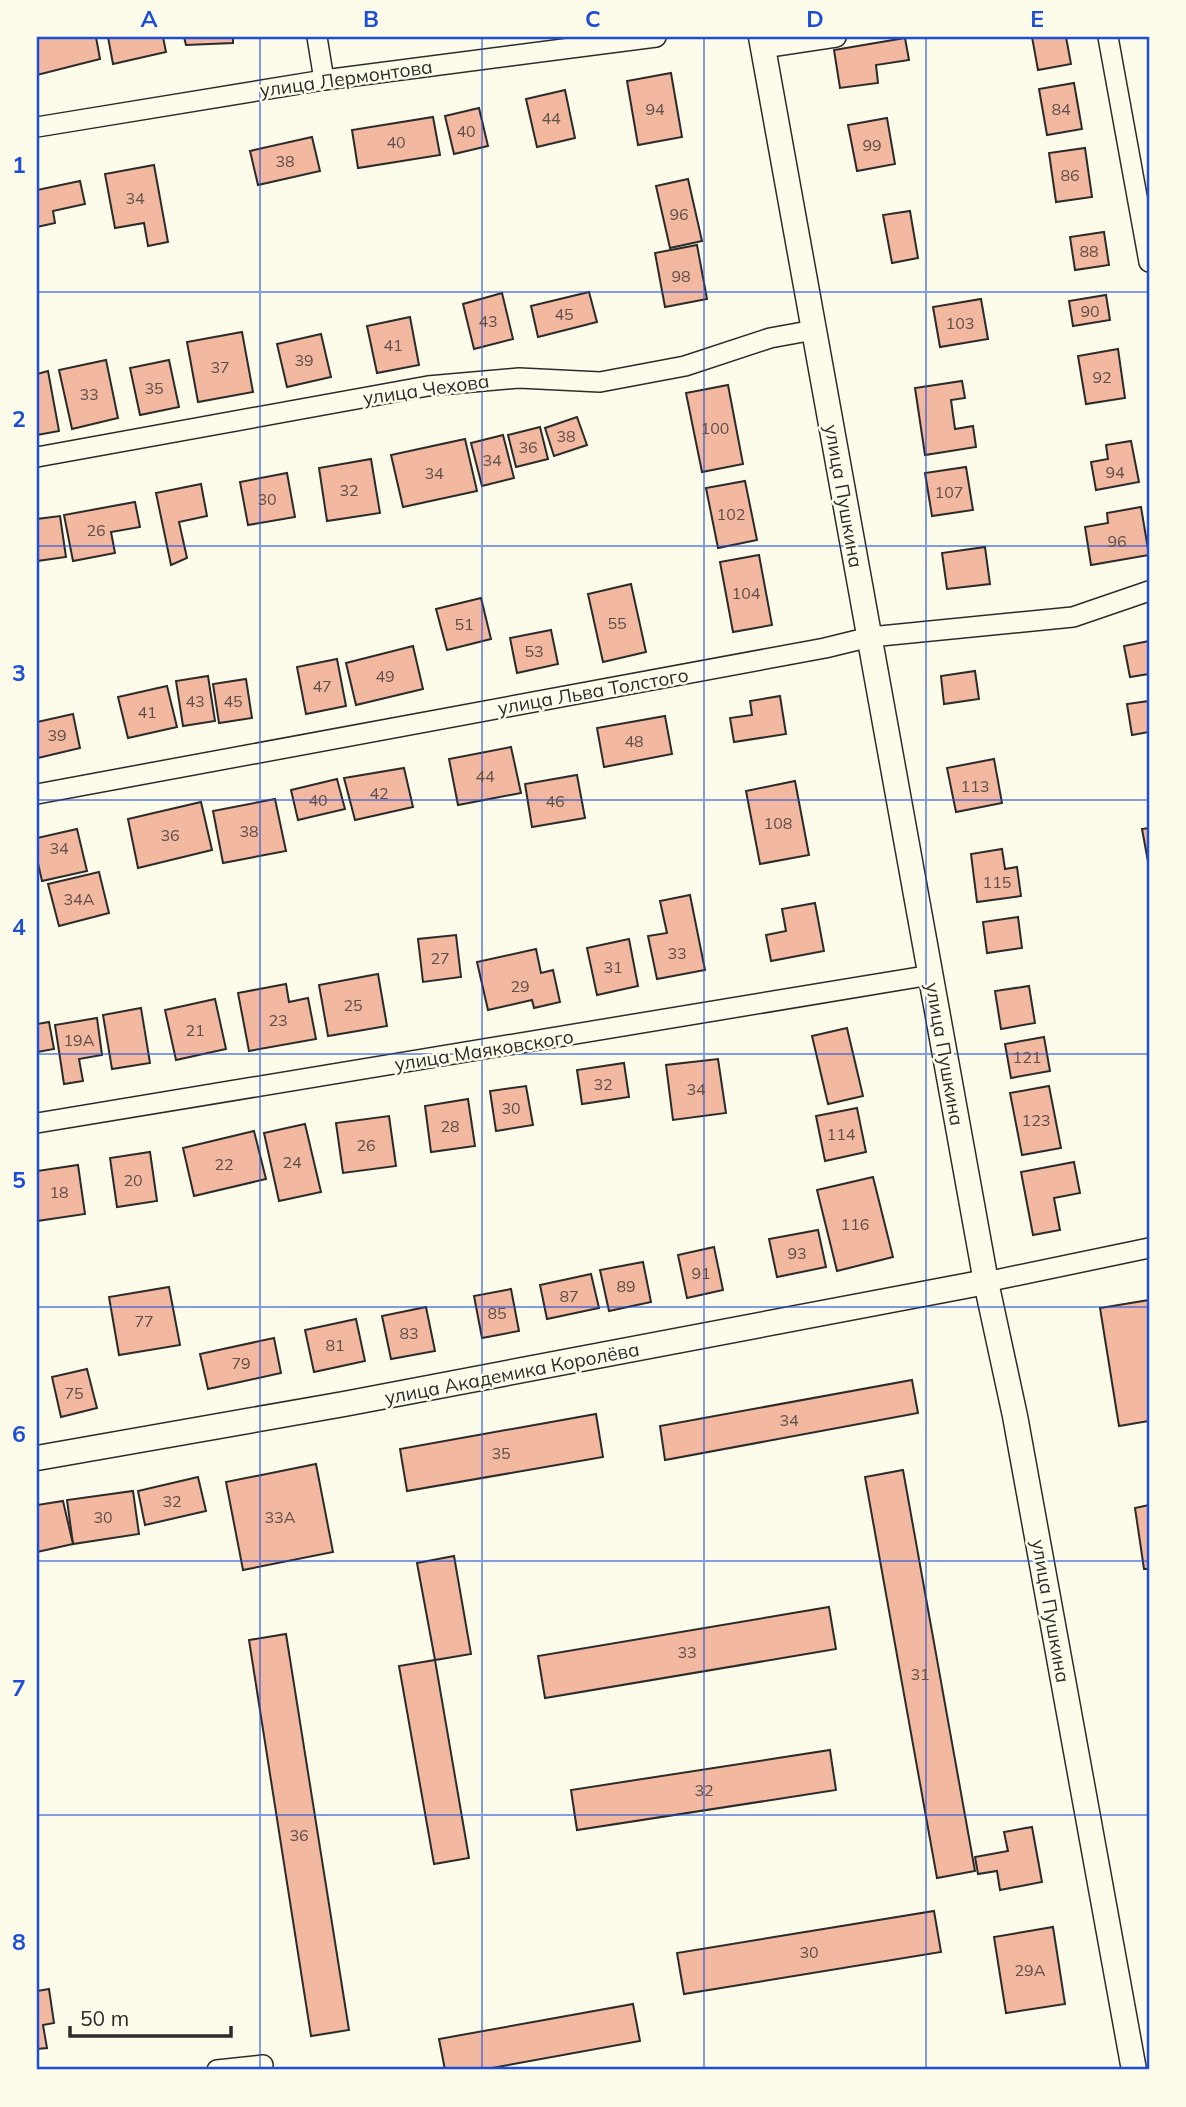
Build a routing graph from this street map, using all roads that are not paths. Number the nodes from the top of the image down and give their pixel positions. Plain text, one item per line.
1 (317, 37) edge
2 (656, 37) edge
3 (836, 37) edge
4 (1108, 37) edge
5 (762, 43) edge
6 (324, 80) junction
7 (37, 127) edge
8 (1149, 262) edge
9 (814, 330) junction
10 (37, 457) edge
11 (1149, 591) edge
12 (870, 637) junction
13 (37, 794) edge
14 (931, 975) junction
15 (37, 1123) edge
16 (1149, 1248) edge
17 (986, 1282) junction
18 (37, 1458) edge
19 (263, 2065) dead end
20 (217, 2070) edge
21 (1134, 2070) edge

1 - 6 street
2 - 6 street, улица Лермонтова
3 - 5 street
4 - 8 street
5 - 9 street, улица Пушкина
6 - 7 street, улица Лермонтова
9 - 10 street, улица Чехова
9 - 12 street, улица Пушкина
11 - 12 street, улица Льва Толстого
12 - 13 street, улица Льва Толстого
12 - 14 street, улица Пушкина
14 - 15 street, улица Маяковского
14 - 17 street, улица Пушкина
16 - 17 street
17 - 18 street, улица Академика Королёва
17 - 21 street, улица Пушкина
19 - 20 street

